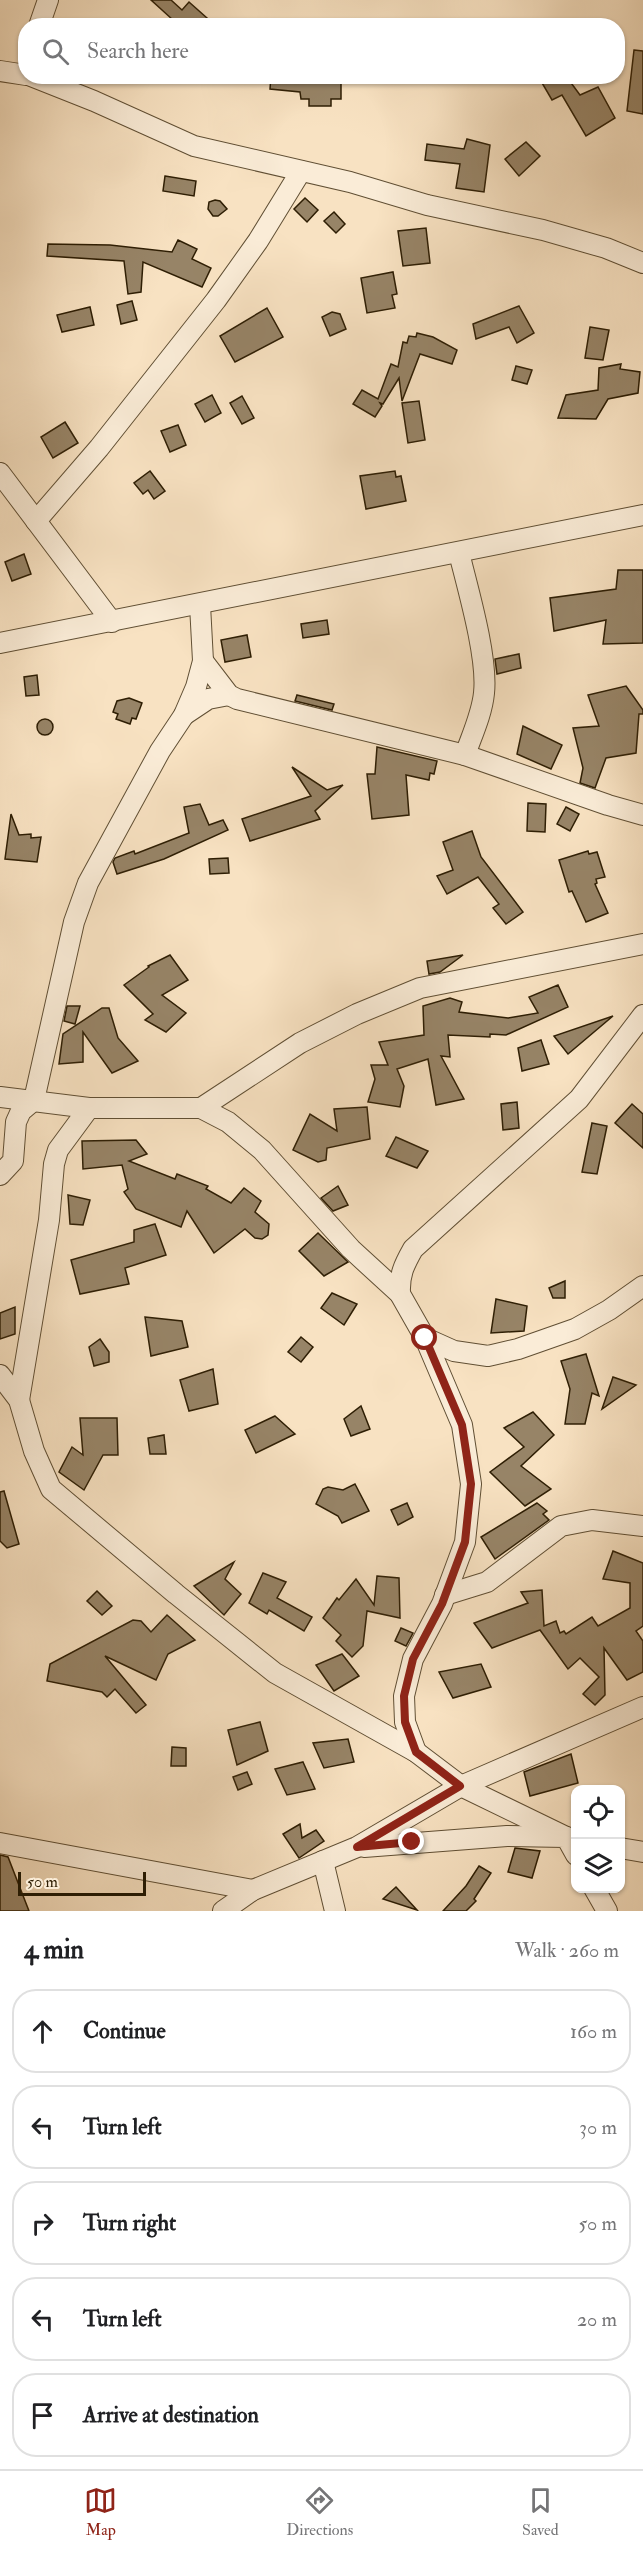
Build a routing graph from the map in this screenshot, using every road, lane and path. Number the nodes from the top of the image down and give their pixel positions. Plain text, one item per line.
1 (48, 0) edge
2 (42, 18) edge
3 (0, 71) edge
4 (18, 72) edge
5 (53, 84) edge
6 (301, 171) junction
7 (643, 263) edge
8 (0, 473) edge
9 (643, 515) edge
10 (36, 521) junction
11 (459, 553) junction
12 (200, 605) junction
13 (112, 622) junction
14 (0, 643) edge
15 (203, 661) junction
16 (229, 695) junction
17 (184, 715) junction
18 (465, 755) junction
19 (643, 815) edge
20 (643, 944) edge
21 (643, 1015) edge
22 (0, 1097) edge
23 (34, 1100) junction
24 (89, 1108) junction
25 (201, 1108) junction
26 (0, 1175) edge
27 (643, 1286) edge
28 (400, 1294) junction
29 (425, 1338) junction
30 (0, 1375) edge
31 (19, 1401) junction
32 (643, 1526) edge
33 (445, 1595) junction
34 (643, 1707) edge
35 (416, 1752) junction
36 (460, 1786) junction
37 (0, 1843) edge
38 (571, 1843) edge
39 (571, 1844) edge
40 (357, 1847) junction
41 (625, 1849) edge
42 (643, 1852) edge
43 (323, 1861) junction
44 (254, 1890) junction
45 (597, 1893) edge
46 (223, 1911) edge
47 (335, 1911) edge
48 (607, 1911) edge

1 - 2 street
3 - 4 street
5 - 6 street
6 - 7 street
6 - 10 street
8 - 10 street
9 - 11 street
10 - 13 street
11 - 12 street
11 - 18 street
12 - 13 street
12 - 15 street
13 - 14 street
15 - 16 street
15 - 17 street
16 - 17 street
16 - 18 street
17 - 23 street
18 - 19 street
20 - 25 street
21 - 28 street
22 - 23 street
23 - 24 street
23 - 26 street
24 - 25 street
24 - 31 street
25 - 28 street
27 - 29 street
28 - 29 street
29 - 33 street
30 - 31 street
31 - 35 street
32 - 33 street
33 - 35 street
34 - 36 street
35 - 36 street
36 - 38 street
36 - 40 street
37 - 44 street
39 - 40 street
40 - 43 street
41 - 42 street
43 - 44 street
43 - 47 street
44 - 46 street
45 - 48 street

